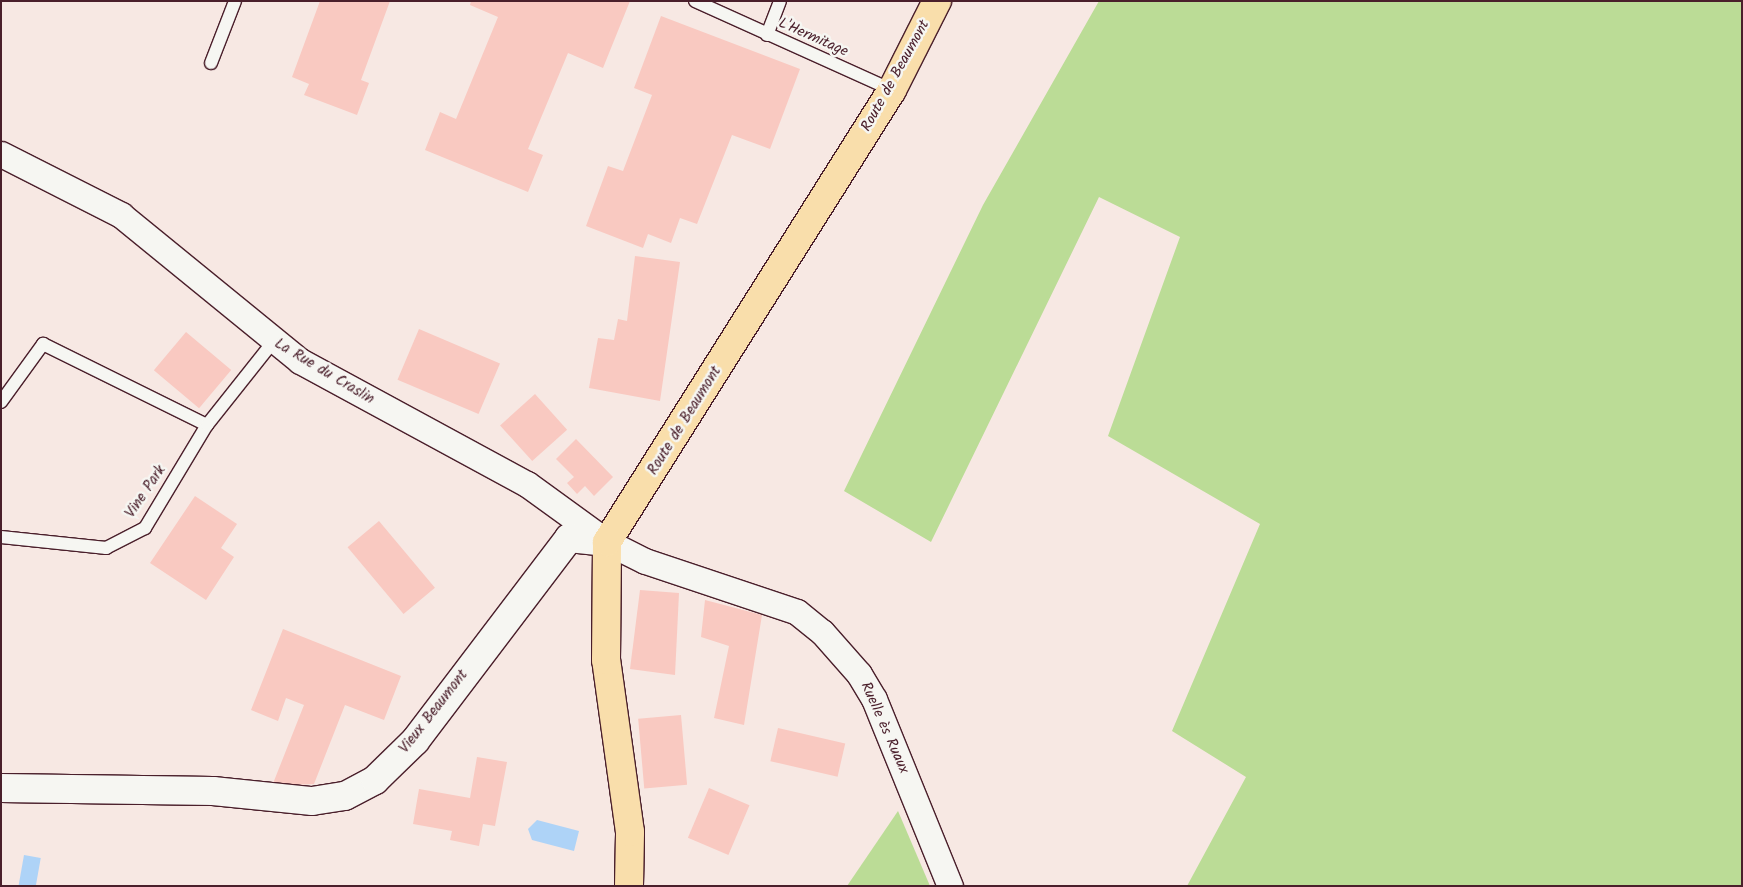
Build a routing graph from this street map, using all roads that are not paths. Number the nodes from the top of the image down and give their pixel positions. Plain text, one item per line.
1 (235, 1) edge
2 (695, 1) edge
3 (780, 1) edge
4 (937, 1) edge
5 (767, 35) junction
6 (210, 63) dead end
7 (892, 90) junction
8 (1, 154) edge
9 (273, 342) junction
10 (1, 402) edge
11 (207, 426) junction
12 (1, 537) edge
13 (607, 542) junction
14 (1, 788) edge
15 (630, 886) edge
16 (950, 886) edge

1 - 6 lane
2 - 5 lane, L'Hermitage
3 - 5 lane
4 - 7 main road, Route de Beaumont
5 - 7 lane, L'Hermitage
7 - 13 main road, Route de Beaumont
8 - 9 street, La Rue du Craslin
9 - 11 lane, Vine Park
9 - 13 street, La Rue du Craslin
10 - 11 lane
11 - 12 lane, Vine Park
13 - 14 street, Vieux Beaumont
13 - 15 main road
13 - 16 street, Ruelle ès Ruaux

